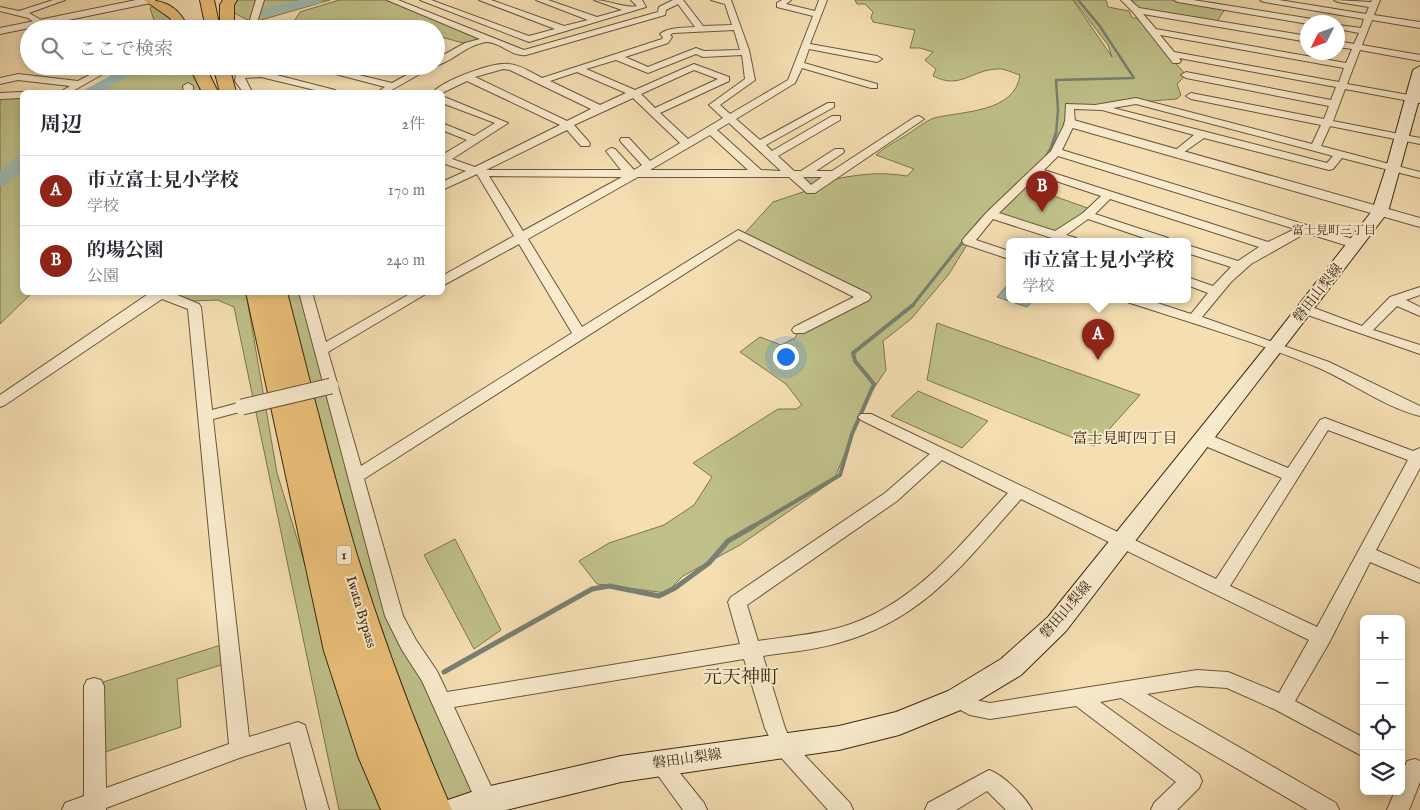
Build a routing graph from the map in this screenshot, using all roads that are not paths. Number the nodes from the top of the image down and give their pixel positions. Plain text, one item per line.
1 (61, 0) edge
2 (151, 0) edge
3 (168, 0) edge
4 (197, 0) edge
5 (207, 0) edge
6 (230, 0) edge
7 (260, 0) edge
8 (391, 0) edge
9 (424, 0) edge
10 (540, 0) edge
11 (598, 0) edge
12 (635, 0) edge
13 (654, 0) edge
14 (679, 0) edge
15 (715, 0) edge
16 (787, 0) edge
17 (823, 0) edge
18 (1125, 0) edge
19 (1178, 0) edge
20 (1264, 0) edge
21 (1338, 0) edge
22 (484, 2) edge
23 (1375, 2) edge
24 (1224, 4) edge
25 (0, 9) edge
26 (662, 9) junction
27 (630, 10) junction
28 (1136, 10) junction
29 (454, 11) junction
30 (20, 13) junction
31 (817, 14) junction
32 (1370, 16) junction
33 (36, 20) edge
34 (54, 20) edge
35 (176, 20) edge
36 (177, 20) edge
37 (209, 20) edge
38 (212, 20) edge
39 (219, 20) edge
40 (254, 20) edge
41 (441, 20) edge
42 (597, 20) junction
43 (1300, 20) edge
44 (445, 22) edge
45 (1216, 23) junction
46 (1420, 24) edge
47 (20, 27) edge
48 (736, 27) junction
49 (1345, 28) edge
50 (564, 29) junction
51 (700, 29) junction
52 (0, 31) edge
53 (1151, 31) junction
54 (1363, 31) junction
55 (1300, 38) edge
56 (488, 39) junction
57 (1204, 41) junction
58 (1345, 45) edge
59 (805, 46) junction
60 (1356, 47) junction
61 (745, 52) junction
62 (1170, 54) junction
63 (445, 55) edge
64 (450, 56) junction
65 (616, 56) junction
66 (445, 58) edge
67 (1420, 58) edge
68 (877, 59) dead end
69 (798, 64) junction
70 (1349, 66) junction
71 (577, 69) junction
72 (1420, 70) edge
73 (96, 75) edge
74 (202, 75) edge
75 (212, 75) edge
76 (224, 75) edge
77 (234, 75) edge
78 (238, 75) edge
79 (265, 75) edge
80 (347, 75) edge
81 (413, 75) edge
82 (1186, 75) junction
83 (467, 77) junction
84 (0, 81) edge
85 (541, 81) junction
86 (81, 84) junction
87 (393, 86) junction
88 (874, 86) dead end
89 (1342, 86) junction
90 (69, 90) edge
91 (209, 90) edge
92 (215, 90) edge
93 (228, 90) edge
94 (230, 90) edge
95 (246, 90) edge
96 (324, 90) edge
97 (384, 90) edge
98 (442, 90) edge
99 (634, 93) junction
100 (1, 94) edge
101 (20, 95) edge
102 (1191, 96) junction
103 (445, 100) edge
104 (1416, 100) edge
105 (1334, 104) junction
106 (831, 105) dead end
107 (1100, 107) junction
108 (600, 109) junction
109 (653, 112) junction
110 (1178, 112) junction
111 (836, 118) dead end
112 (730, 119) junction
113 (919, 119) dead end
114 (1328, 122) junction
115 (1070, 123) junction
116 (568, 125) junction
117 (445, 127) edge
118 (711, 130) junction
119 (1202, 134) junction
120 (1411, 139) edge
121 (475, 140) junction
122 (625, 140) dead end
123 (585, 144) dead end
124 (687, 144) junction
125 (759, 145) junction
126 (1315, 148) junction
127 (611, 151) dead end
128 (839, 151) dead end
129 (1056, 152) junction
130 (1177, 154) junction
131 (1340, 154) junction
132 (772, 156) junction
133 (445, 158) edge
134 (445, 160) edge
135 (649, 166) junction
136 (1394, 168) junction
137 (1036, 171) junction
138 (478, 172) junction
139 (633, 174) junction
140 (758, 174) junction
141 (798, 174) junction
142 (834, 174) junction
143 (1420, 175) edge
144 (445, 186) edge
145 (1108, 195) junction
146 (1380, 212) junction
147 (991, 214) junction
148 (1087, 215) junction
149 (1420, 223) edge
150 (1306, 228) junction
151 (1056, 236) junction
152 (521, 238) junction
153 (1062, 238) edge
154 (1155, 238) edge
155 (1355, 244) junction
156 (1270, 247) junction
157 (1191, 250) edge
158 (1006, 255) edge
159 (1240, 266) junction
160 (445, 280) edge
161 (1191, 283) edge
162 (1420, 290) edge
163 (1216, 292) junction
164 (155, 295) edge
165 (163, 295) edge
166 (258, 295) edge
167 (277, 295) edge
168 (306, 295) edge
169 (418, 295) edge
170 (1394, 300) junction
171 (1144, 303) edge
172 (1304, 309) junction
173 (1420, 312) edge
174 (1194, 320) junction
175 (799, 330) dead end
176 (1364, 331) junction
177 (580, 334) junction
178 (1276, 347) junction
179 (321, 350) junction
180 (1420, 350) edge
181 (331, 386) junction
182 (0, 402) edge
183 (1420, 411) edge
184 (204, 417) junction
185 (866, 417) dead end
186 (1204, 438) junction
187 (941, 453) junction
188 (1418, 456) edge
189 (1292, 476) junction
190 (355, 477) junction
191 (1413, 480) edge
192 (1019, 491) junction
193 (1123, 542) junction
194 (1365, 552) junction
195 (1420, 576) edge
196 (1219, 588) junction
197 (1322, 638) junction
198 (751, 651) junction
199 (94, 686) dead end
200 (1124, 690) junction
201 (1079, 697) junction
202 (958, 699) junction
203 (441, 701) junction
204 (1283, 704) junction
205 (1360, 746) edge
206 (784, 747) junction
207 (240, 749) junction
208 (660, 763) junction
209 (1414, 768) edge
210 (95, 806) edge
211 (477, 807) edge
212 (73, 810) edge
213 (318, 810) edge
214 (399, 810) edge
215 (434, 810) edge
216 (696, 810) edge
217 (842, 810) edge
218 (936, 810) edge
219 (1021, 810) edge
220 (1162, 810) edge
221 (1328, 810) edge
222 (1398, 810) edge

1 - 30 street
2 - 34 street
2 - 35 highway
3 - 36 highway
4 - 37 highway
5 - 38 highway
6 - 39 highway
7 - 40 street
8 - 41 street
9 - 29 street
10 - 42 street
11 - 27 street
12 - 27 street
13 - 26 street
14 - 26 street
14 - 51 street
15 - 48 street
16 - 31 street
17 - 31 street
18 - 28 street
19 - 24 street
20 - 32 street
21 - 23 street
22 - 29 street
22 - 50 street
23 - 32 street
24 - 43 street
24 - 45 street
25 - 30 street
26 - 56 street
27 - 42 street
28 - 45 street
28 - 53 street
29 - 50 street
30 - 33 street
31 - 59 street
32 - 46 street
32 - 54 street
42 - 50 street
44 - 56 street
45 - 55 street
45 - 57 street
47 - 52 street
48 - 51 street
48 - 61 street
49 - 54 street
51 - 65 street
53 - 57 street
53 - 62 street
54 - 60 street
56 - 64 street
57 - 70 street
58 - 60 street
59 - 68 street
59 - 69 street
60 - 67 street
60 - 70 street
61 - 65 street
61 - 112 street
62 - 82 street
62 - 89 street
63 - 64 street
64 - 66 street
65 - 71 street
69 - 88 street
69 - 112 street
70 - 89 street
71 - 85 street
71 - 99 street
72 - 104 main road, 磐田山梨線
73 - 86 street
74 - 91 highway
75 - 92 highway
76 - 93 highway
77 - 94 highway
78 - 95 street
79 - 96 street
80 - 87 street
81 - 87 street
82 - 102 street
82 - 105 street
83 - 85 street
83 - 98 street
83 - 116 street
84 - 86 street
85 - 108 street
86 - 90 street
87 - 97 street
89 - 104 street
89 - 105 street
99 - 108 street
99 - 109 street
99 - 109 street
100 - 101 street
102 - 110 street
102 - 114 street
103 - 121 street
104 - 120 main road, 磐田山梨線
105 - 114 street
106 - 125 street
107 - 110 street
107 - 115 street
107 - 119 street
108 - 116 street
109 - 124 street
110 - 126 street
111 - 132 street
112 - 118 street
112 - 125 street
113 - 142 street
114 - 120 street
114 - 126 street
115 - 129 street
115 - 130 street
116 - 123 street
116 - 138 street
117 - 121 street
118 - 124 street
118 - 140 street
119 - 130 street
119 - 131 street
120 - 136 main road, 磐田山梨線
121 - 133 street
122 - 135 street
124 - 135 street
125 - 132 street
126 - 131 street
127 - 139 street
128 - 141 street
129 - 137 street
129 - 150 street
130 - 146 street
131 - 136 street
132 - 141 street
134 - 138 street
135 - 139 street
136 - 143 street
136 - 146 main road, 磐田山梨線
137 - 145 street
137 - 147 street
138 - 139 street
138 - 144 street
138 - 152 street
139 - 140 street
139 - 152 street
140 - 141 street
141 - 142 street
141 - 142 street
145 - 148 street
145 - 156 street
146 - 149 street
146 - 155 main road, 磐田山梨線
147 - 151 street
147 - 158 street
148 - 151 street
148 - 154 street
150 - 155 street
150 - 156 street
151 - 153 street
152 - 160 street
152 - 177 street
155 - 172 main road, 磐田山梨線
156 - 159 street
157 - 159 street
159 - 163 street
161 - 163 street
162 - 170 street
163 - 174 street
164 - 182 street
165 - 184 street
166 - 214 highway, Iwata Bypass / 1
167 - 215 highway, Iwata Bypass / 1
168 - 179 street
169 - 179 street
170 - 173 street
170 - 176 street
171 - 174 street
172 - 176 street
172 - 178 main road, 磐田山梨線
174 - 178 street
175 - 177 street
176 - 180 street
177 - 190 street
178 - 183 street
178 - 186 main road, 磐田山梨線
179 - 181 street
181 - 184 street, bridge
181 - 190 street
184 - 207 street
185 - 187 street
186 - 189 street
186 - 193 main road, 磐田山梨線
187 - 192 street
187 - 198 street
188 - 189 street
188 - 191 street
189 - 196 street
190 - 203 street
191 - 194 street
192 - 193 street
192 - 198 street
193 - 196 street
193 - 202 main road, 磐田山梨線
194 - 195 street
194 - 197 street
196 - 197 street
197 - 204 street
198 - 203 street
198 - 206 street
199 - 210 street
200 - 201 street
200 - 204 street
200 - 221 street
201 - 202 street
201 - 220 street
202 - 206 main road, 磐田山梨線
203 - 211 street
204 - 205 street
206 - 208 main road, 磐田山梨線
206 - 217 street
207 - 210 street
207 - 213 street
208 - 211 main road, 磐田山梨線
208 - 216 street
209 - 222 street
210 - 212 street
218 - 219 street

